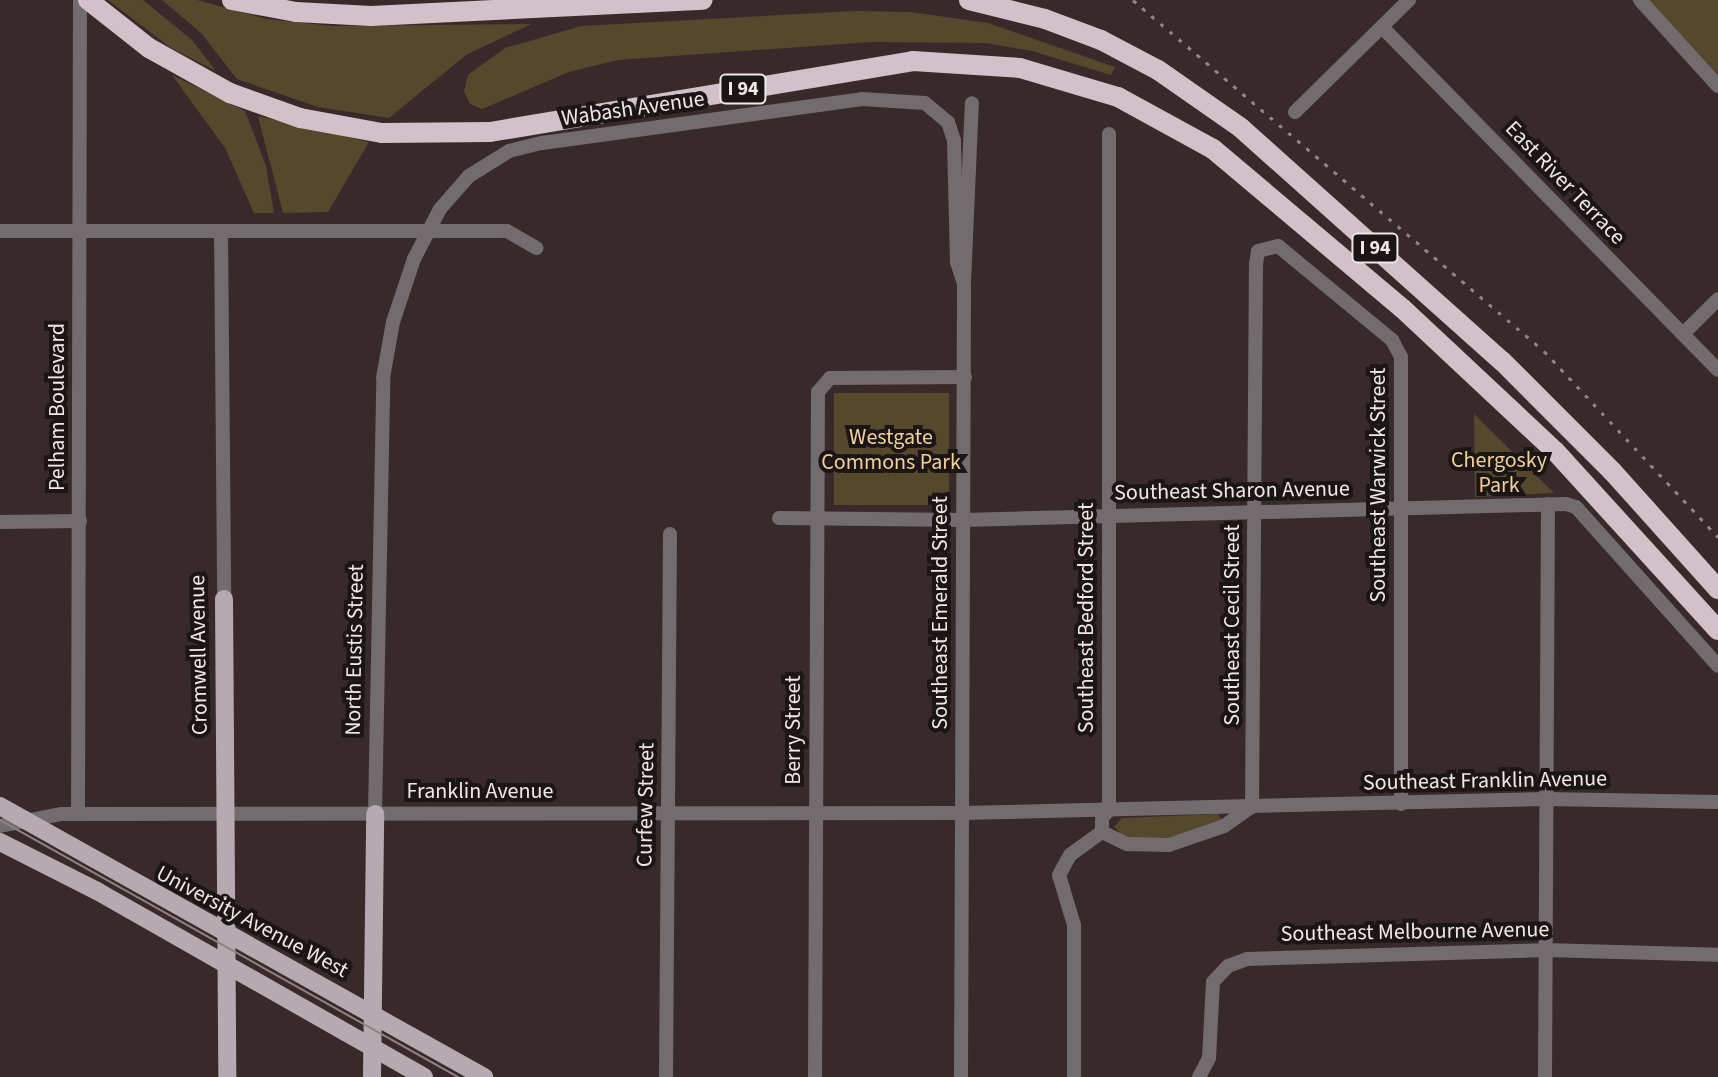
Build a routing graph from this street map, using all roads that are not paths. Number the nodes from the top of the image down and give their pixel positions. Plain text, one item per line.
1 (80, 0) edge
2 (88, 0) edge
3 (232, 0) edge
4 (703, 0) edge
5 (969, 0) edge
6 (1409, 0) edge
7 (1640, 0) edge
8 (1382, 27) junction
9 (1718, 86) edge
10 (972, 103) dead end
11 (1295, 112) dead end
12 (1109, 134) dead end
13 (79, 230) junction
14 (0, 231) edge
15 (225, 231) junction
16 (426, 231) junction
17 (537, 248) dead end
18 (1258, 251) joint
19 (964, 283) junction
20 (1718, 299) edge
21 (1683, 334) junction
22 (1718, 370) edge
23 (965, 377) junction
24 (1548, 504) junction
25 (1401, 508) junction
26 (1256, 512) junction
27 (1109, 516) junction
28 (779, 518) dead end
29 (964, 520) junction
30 (80, 521) junction
31 (817, 521) junction
32 (0, 522) edge
33 (670, 534) dead end
34 (1718, 589) edge
35 (224, 599) joint
36 (1718, 630) edge
37 (1718, 666) edge
38 (1544, 799) junction
39 (1718, 802) edge
40 (1401, 804) junction
41 (0, 806) edge
42 (1252, 807) junction
43 (1109, 810) junction
44 (668, 813) junction
45 (962, 813) junction
46 (78, 814) junction
47 (225, 814) junction
48 (375, 814) junction
49 (815, 814) junction
50 (21, 819) junction
51 (0, 826) edge
52 (1102, 832) junction
53 (0, 842) edge
54 (228, 933) junction
55 (1544, 950) junction
56 (1718, 955) edge
57 (230, 970) junction
58 (373, 1015) junction
59 (371, 1049) junction
60 (1203, 1075) edge
61 (227, 1077) edge
62 (372, 1077) edge
63 (424, 1077) edge
64 (484, 1077) edge
65 (666, 1077) edge
66 (815, 1077) edge
67 (961, 1077) edge
68 (1074, 1077) edge
69 (1545, 1077) edge

1 - 13 street, Pelham Boulevard
2 - 36 highway, I 94
3 - 4 highway
5 - 34 highway, I 94
6 - 8 street
7 - 9 street
8 - 11 street
8 - 21 street, East River Terrace
10 - 19 street, Southeast Emerald Street
12 - 27 street, Southeast Bedford Street
13 - 14 street
13 - 15 street
13 - 30 street, Pelham Boulevard
15 - 16 street
15 - 35 street, Cromwell Avenue
16 - 17 street
16 - 19 street, Wabash Avenue
16 - 48 street, North Eustis Street
18 - 25 street, Southeast Warwick Street
18 - 26 street, Southeast Cecil Street
19 - 23 street, Southeast Emerald Street
20 - 21 street
21 - 22 street, East River Terrace
23 - 29 street, Southeast Emerald Street
23 - 31 street, Berry Street
24 - 25 street, Southeast Sharon Avenue
24 - 37 street, Southeast Sharon Avenue
24 - 38 street
25 - 26 street, Southeast Sharon Avenue
25 - 40 street, Southeast Warwick Street
26 - 27 street, Southeast Sharon Avenue
26 - 42 street, Southeast Cecil Street
27 - 29 street, Southeast Sharon Avenue
27 - 43 street, Southeast Bedford Street
28 - 31 street, Southeast Sharon Avenue
29 - 31 street, Southeast Sharon Avenue
29 - 45 street, Southeast Emerald Street
30 - 32 street
30 - 46 street, Pelham Boulevard
31 - 49 street, Berry Street
33 - 44 street, Curfew Street
35 - 47 main road, Cromwell Avenue
38 - 39 street, Southeast Franklin Avenue
38 - 40 street, Southeast Franklin Avenue
38 - 55 street
40 - 42 street, Southeast Franklin Avenue
41 - 50 main road, University Avenue West
42 - 43 street, Southeast Franklin Avenue
42 - 52 street
43 - 45 street, Southeast Franklin Avenue
43 - 52 street, Southeast Bedford Street
44 - 48 street, Franklin Avenue
44 - 49 street, Franklin Avenue
44 - 65 street, Curfew Street
45 - 49 street, Franklin Avenue
45 - 67 street, Southeast Emerald Street
46 - 47 street, Franklin Avenue
46 - 50 street, Franklin Avenue
47 - 48 street, Franklin Avenue
47 - 54 main road, Cromwell Avenue
48 - 58 main road, North Eustis Street
49 - 66 street, Berry Street
50 - 51 street, Franklin Avenue
50 - 54 main road, University Avenue West
52 - 68 street
53 - 57 main road, University Avenue West
54 - 57 main road, Cromwell Avenue
54 - 58 main road, University Avenue West
55 - 56 street, Southeast Melbourne Avenue
55 - 60 street, Southeast Melbourne Avenue
55 - 69 street
57 - 59 main road, University Avenue West
57 - 61 main road, Cromwell Avenue
58 - 59 main road, North Eustis Street
58 - 64 main road, University Avenue West
59 - 62 main road, North Eustis Street
59 - 63 main road, University Avenue West

